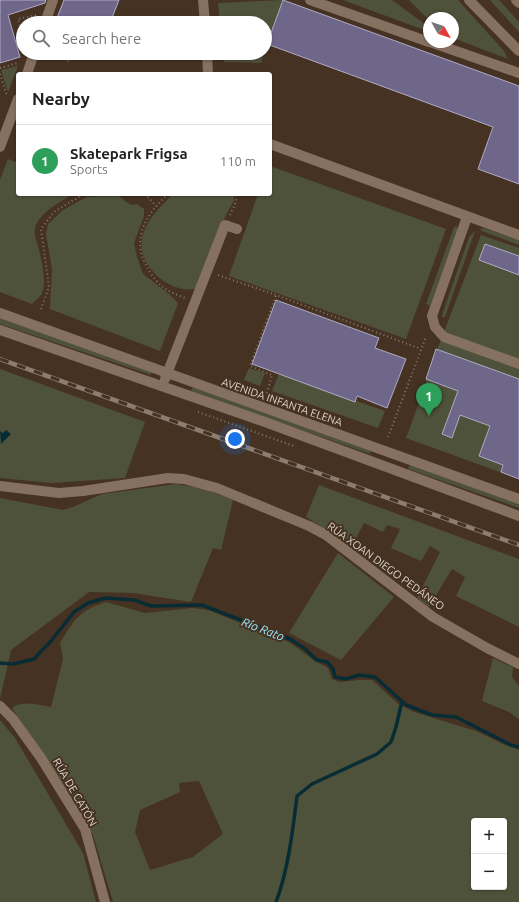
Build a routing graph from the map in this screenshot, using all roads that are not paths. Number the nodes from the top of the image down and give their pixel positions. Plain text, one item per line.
1 (53, 0) edge
2 (203, 0) edge
3 (310, 0) edge
4 (469, 0) edge
5 (516, 0) edge
6 (519, 3) edge
7 (44, 16) edge
8 (204, 16) edge
9 (423, 40) edge
10 (448, 48) edge
11 (519, 51) edge
12 (32, 60) edge
13 (207, 60) edge
14 (28, 72) edge
15 (208, 72) edge
16 (519, 72) edge
17 (13, 100) edge
18 (272, 145) edge
19 (0, 147) edge
20 (467, 217) junction
21 (237, 229) dead end
22 (519, 235) edge
23 (0, 313) edge
24 (0, 330) edge
25 (519, 364) edge
26 (167, 374) junction
27 (164, 387) junction
28 (390, 452) junction
29 (385, 467) junction
30 (0, 486) edge
31 (519, 499) edge
32 (519, 516) edge
33 (519, 664) edge
34 (0, 706) edge
35 (104, 902) edge

1 - 7 street
2 - 8 street
3 - 9 street
4 - 11 street
5 - 6 street
10 - 16 street
12 - 14 street
13 - 15 street
17 - 19 street
18 - 20 street
20 - 22 street
20 - 25 street
21 - 26 street
23 - 26 street, AVENIDA INFANTA ELENA
24 - 27 street
26 - 27 street
26 - 28 street, AVENIDA INFANTA ELENA
27 - 29 street
28 - 29 street
28 - 31 street, AVENIDA INFANTA ELENA
29 - 32 street
30 - 33 street, RÚA XOAN DIEGO PEDÁNEO
34 - 35 street, RÚA DE CATÓN

